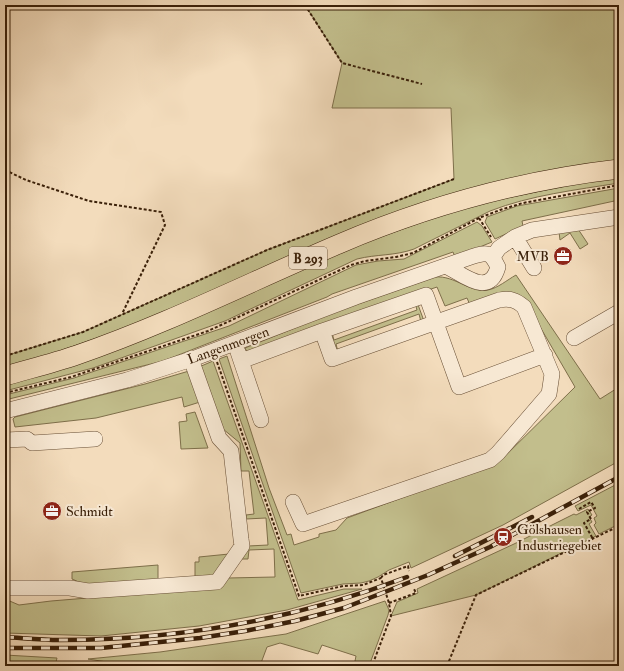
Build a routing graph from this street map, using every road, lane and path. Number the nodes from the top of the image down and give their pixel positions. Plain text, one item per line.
1 (305, 5) edge
2 (422, 84) dead end
3 (619, 169) edge
4 (5, 170) edge
5 (454, 179) dead end
6 (619, 185) edge
7 (480, 218) junction
8 (619, 218) edge
9 (515, 237) junction
10 (491, 256) junction
11 (446, 266) junction
12 (534, 268) dead end
13 (619, 312) edge
14 (122, 315) junction
15 (436, 322) junction
16 (322, 332) junction
17 (574, 338) dead end
18 (235, 343) junction
19 (545, 355) junction
20 (5, 356) edge
21 (191, 359) junction
22 (241, 361) junction
23 (5, 376) edge
24 (5, 394) edge
25 (5, 411) edge
26 (261, 420) dead end
27 (5, 439) edge
28 (95, 439) dead end
29 (293, 502) dead end
30 (579, 509) dead end
31 (619, 526) edge
32 (593, 539) junction
33 (409, 571) dead end
34 (381, 578) dead end
35 (5, 588) edge
36 (414, 590) dead end
37 (390, 603) dead end
38 (391, 616) dead end
39 (372, 666) edge
40 (447, 666) edge

1 - 2 path
3 - 23 main road, B 293
4 - 14 path
5 - 14 path
6 - 7 path
7 - 10 path
7 - 24 path
8 - 9 street
9 - 10 street
9 - 12 street
10 - 11 street, Langenmorgen
10 - 11 street
11 - 18 street, Langenmorgen
13 - 17 street
14 - 20 path
15 - 16 street
15 - 16 street
15 - 19 street
15 - 19 street
16 - 22 street
18 - 21 street, Langenmorgen
18 - 22 street
19 - 29 street
21 - 25 street, Langenmorgen
21 - 35 street
22 - 26 street
27 - 28 street
30 - 32 path
31 - 32 path
32 - 40 path
33 - 34 path
36 - 37 path
38 - 39 path

